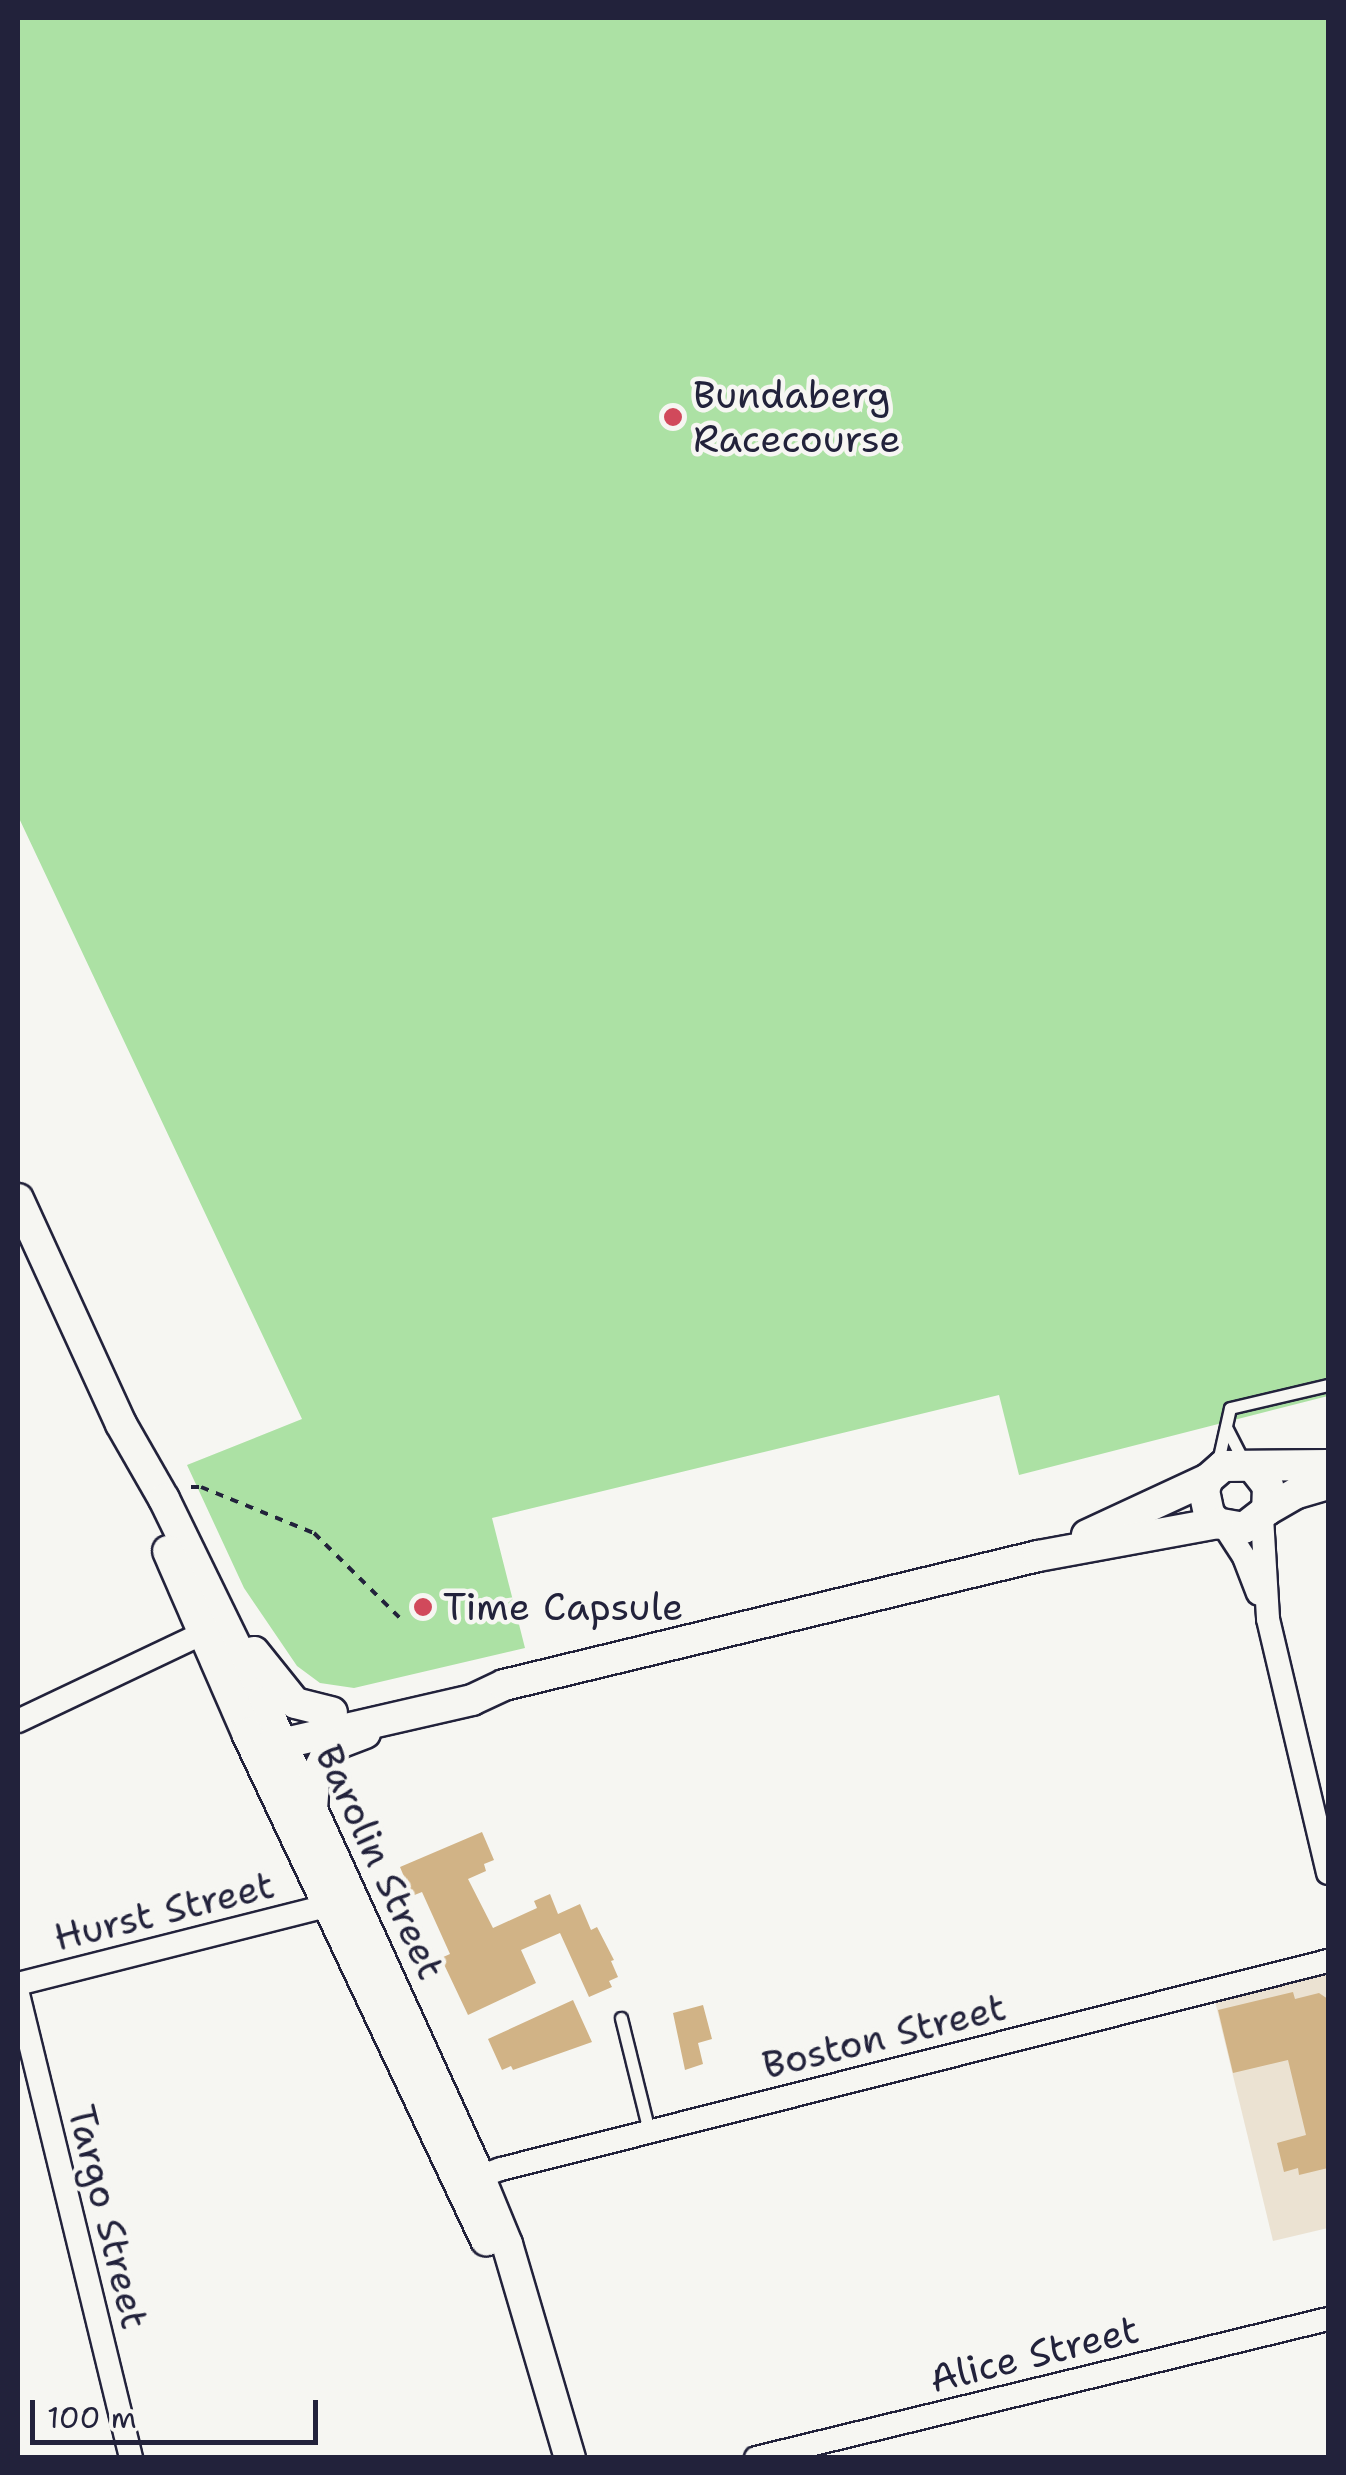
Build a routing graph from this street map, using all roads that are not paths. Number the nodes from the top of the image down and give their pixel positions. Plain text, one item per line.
1 (18, 1199) edge
2 (1328, 1385) edge
3 (121, 1424) junction
4 (1226, 1426) junction
5 (1328, 1465) edge
6 (1230, 1470) junction
7 (1328, 1484) edge
8 (1264, 1514) junction
9 (1220, 1524) junction
10 (184, 1540) junction
11 (1038, 1556) junction
12 (1268, 1619) junction
13 (202, 1633) junction
14 (504, 1685) junction
15 (332, 1712) junction
16 (419, 1712) junction
17 (18, 1721) edge
18 (264, 1738) junction
19 (1317, 1786) edge
20 (312, 1810) junction
21 (1328, 1872) edge
22 (327, 1906) junction
23 (1328, 1961) edge
24 (18, 1984) edge
25 (18, 1994) edge
26 (621, 2018) dead end
27 (649, 2131) junction
28 (469, 2180) junction
29 (1328, 2318) edge
30 (131, 2458) edge
31 (570, 2458) edge
32 (756, 2458) edge

1 - 3 main road, Barolin Street
2 - 4 lane
3 - 10 main road, Barolin Street
3 - 13 main road, Barolin Street
4 - 6 lane
4 - 6 lane
5 - 6 main road
6 - 8 main road
6 - 9 main road
6 - 11 main road
7 - 8 main road
8 - 9 main road
8 - 12 street
9 - 11 main road
9 - 12 street
10 - 15 main road
10 - 18 main road, Barolin Street
11 - 14 main road
12 - 19 street
13 - 17 street
13 - 18 main road, Barolin Street
14 - 15 main road
14 - 16 main road
15 - 18 main road
16 - 18 main road
16 - 20 main road
18 - 20 main road, Barolin Street
18 - 22 main road, Barolin Street
19 - 21 street
20 - 28 main road, Barolin Street
22 - 24 street, Hurst Street
22 - 28 main road, Barolin Street
23 - 27 street, Boston Street
25 - 30 street, Targo Street
26 - 27 lane
27 - 28 street, Boston Street
28 - 31 main road, Barolin Street
29 - 32 street, Alice Street

